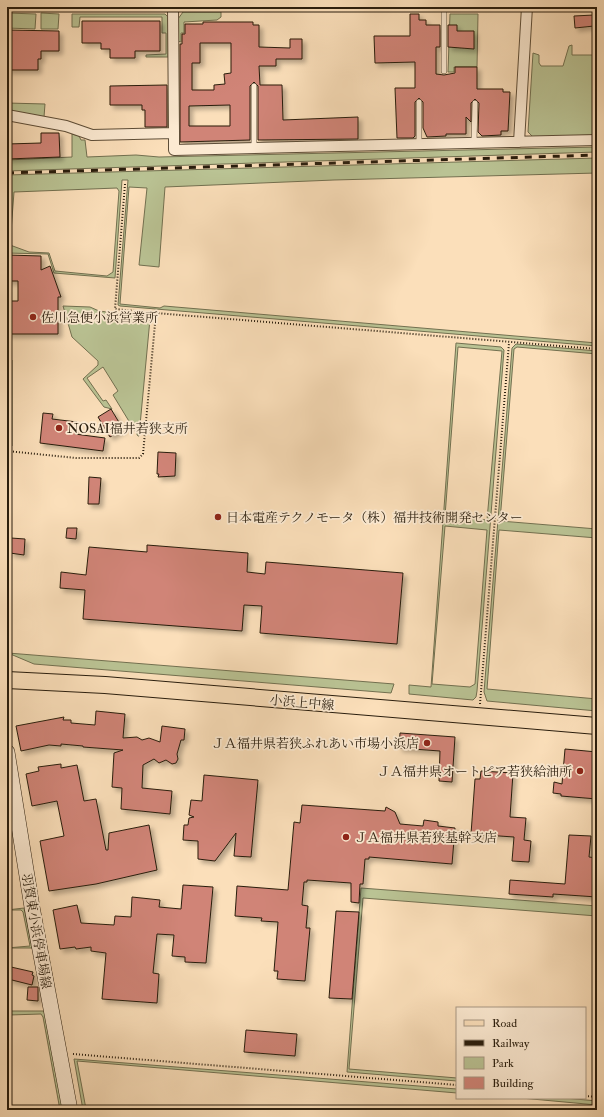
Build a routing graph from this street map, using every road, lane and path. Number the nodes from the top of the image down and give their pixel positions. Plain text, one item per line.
1 (173, 7) edge
2 (444, 7) edge
3 (527, 7) edge
4 (444, 71) dead end
5 (254, 86) dead end
6 (419, 102) dead end
7 (474, 103) dead end
8 (7, 115) edge
9 (174, 133) junction
10 (597, 140) edge
11 (519, 142) junction
12 (474, 143) junction
13 (419, 144) junction
14 (254, 149) junction
15 (125, 184) dead end
16 (156, 313) junction
17 (509, 343) junction
18 (597, 349) edge
19 (7, 451) edge
20 (7, 680) edge
21 (479, 717) junction
22 (597, 726) edge
23 (7, 752) edge
24 (60, 1055) junction
25 (456, 1085) edge
26 (586, 1096) edge
27 (597, 1096) edge
28 (70, 1110) edge

1 - 9 street
2 - 4 lane
3 - 11 street
5 - 14 lane
6 - 13 lane
7 - 12 lane
8 - 9 street
9 - 14 street
10 - 11 street
11 - 12 street
12 - 13 street
13 - 14 street
15 - 16 path
16 - 17 path
16 - 19 path
17 - 18 path
17 - 21 path
20 - 21 main road, 小浜上中線
21 - 22 main road, 小浜上中線
23 - 24 main road, 羽賀東小浜停車場線
24 - 25 path
24 - 28 main road, 羽賀東小浜停車場線
26 - 27 path

